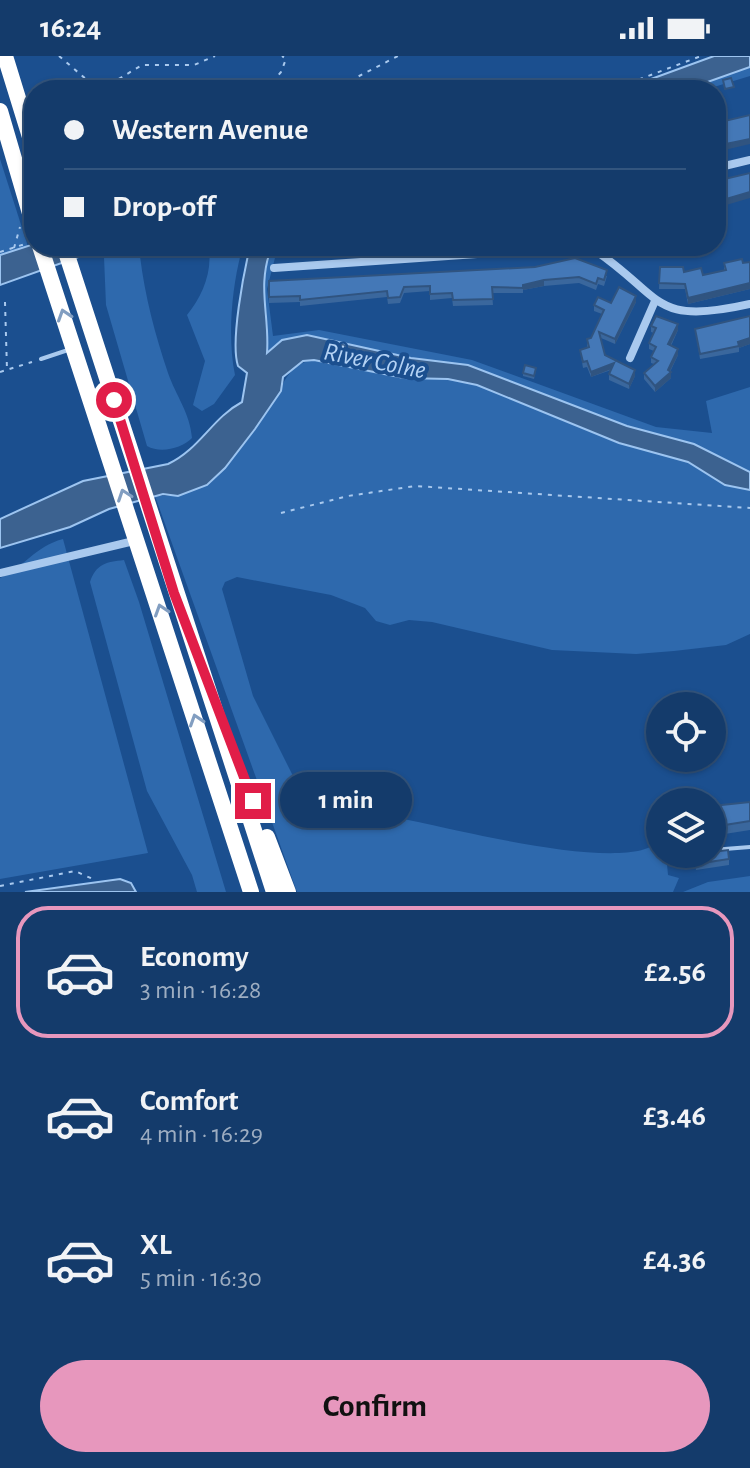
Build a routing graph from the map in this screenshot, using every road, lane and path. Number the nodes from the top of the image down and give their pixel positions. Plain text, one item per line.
1 (5, 56) edge
2 (59, 56) edge
3 (215, 56) edge
4 (282, 56) edge
5 (398, 56) edge
6 (701, 56) edge
7 (87, 80) edge
8 (117, 80) edge
9 (274, 80) edge
10 (351, 80) edge
11 (637, 80) edge
12 (0, 111) edge
13 (24, 118) edge
14 (750, 160) edge
15 (726, 166) edge
16 (24, 194) edge
17 (24, 244) edge
18 (0, 252) edge
19 (44, 256) edge
20 (68, 256) edge
21 (447, 256) edge
22 (605, 256) edge
23 (274, 268) dead end
24 (655, 301) junction
25 (5, 302) dead end
26 (750, 304) edge
27 (74, 348) junction
28 (630, 358) dead end
29 (41, 359) joint
30 (7, 370) junction
31 (0, 372) edge
32 (750, 508) edge
33 (281, 513) dead end
34 (139, 540) junction
35 (0, 573) edge
36 (174, 593) junction
37 (207, 755) junction
38 (750, 847) edge
39 (726, 849) edge
40 (95, 880) dead end
41 (0, 886) edge
42 (242, 892) edge
43 (251, 892) edge
44 (274, 892) edge
45 (288, 892) edge

1 - 13 highway
2 - 7 path
3 - 8 path
4 - 9 path
5 - 10 path
6 - 11 path
12 - 16 highway
14 - 15 street
17 - 18 path
27 -> 19 highway
20 - 36 highway
21 - 23 street
22 - 24 street
24 - 26 street
24 - 28 street
25 - 30 path
27 - 29 lane
34 -> 27 highway
29 - 30 path
30 - 31 path
32 - 33 path
34 - 35 street
37 -> 34 highway
36 - 44 highway
36 - 45 highway
37 - 42 highway
37 - 43 highway
38 - 39 lane
40 - 41 path

